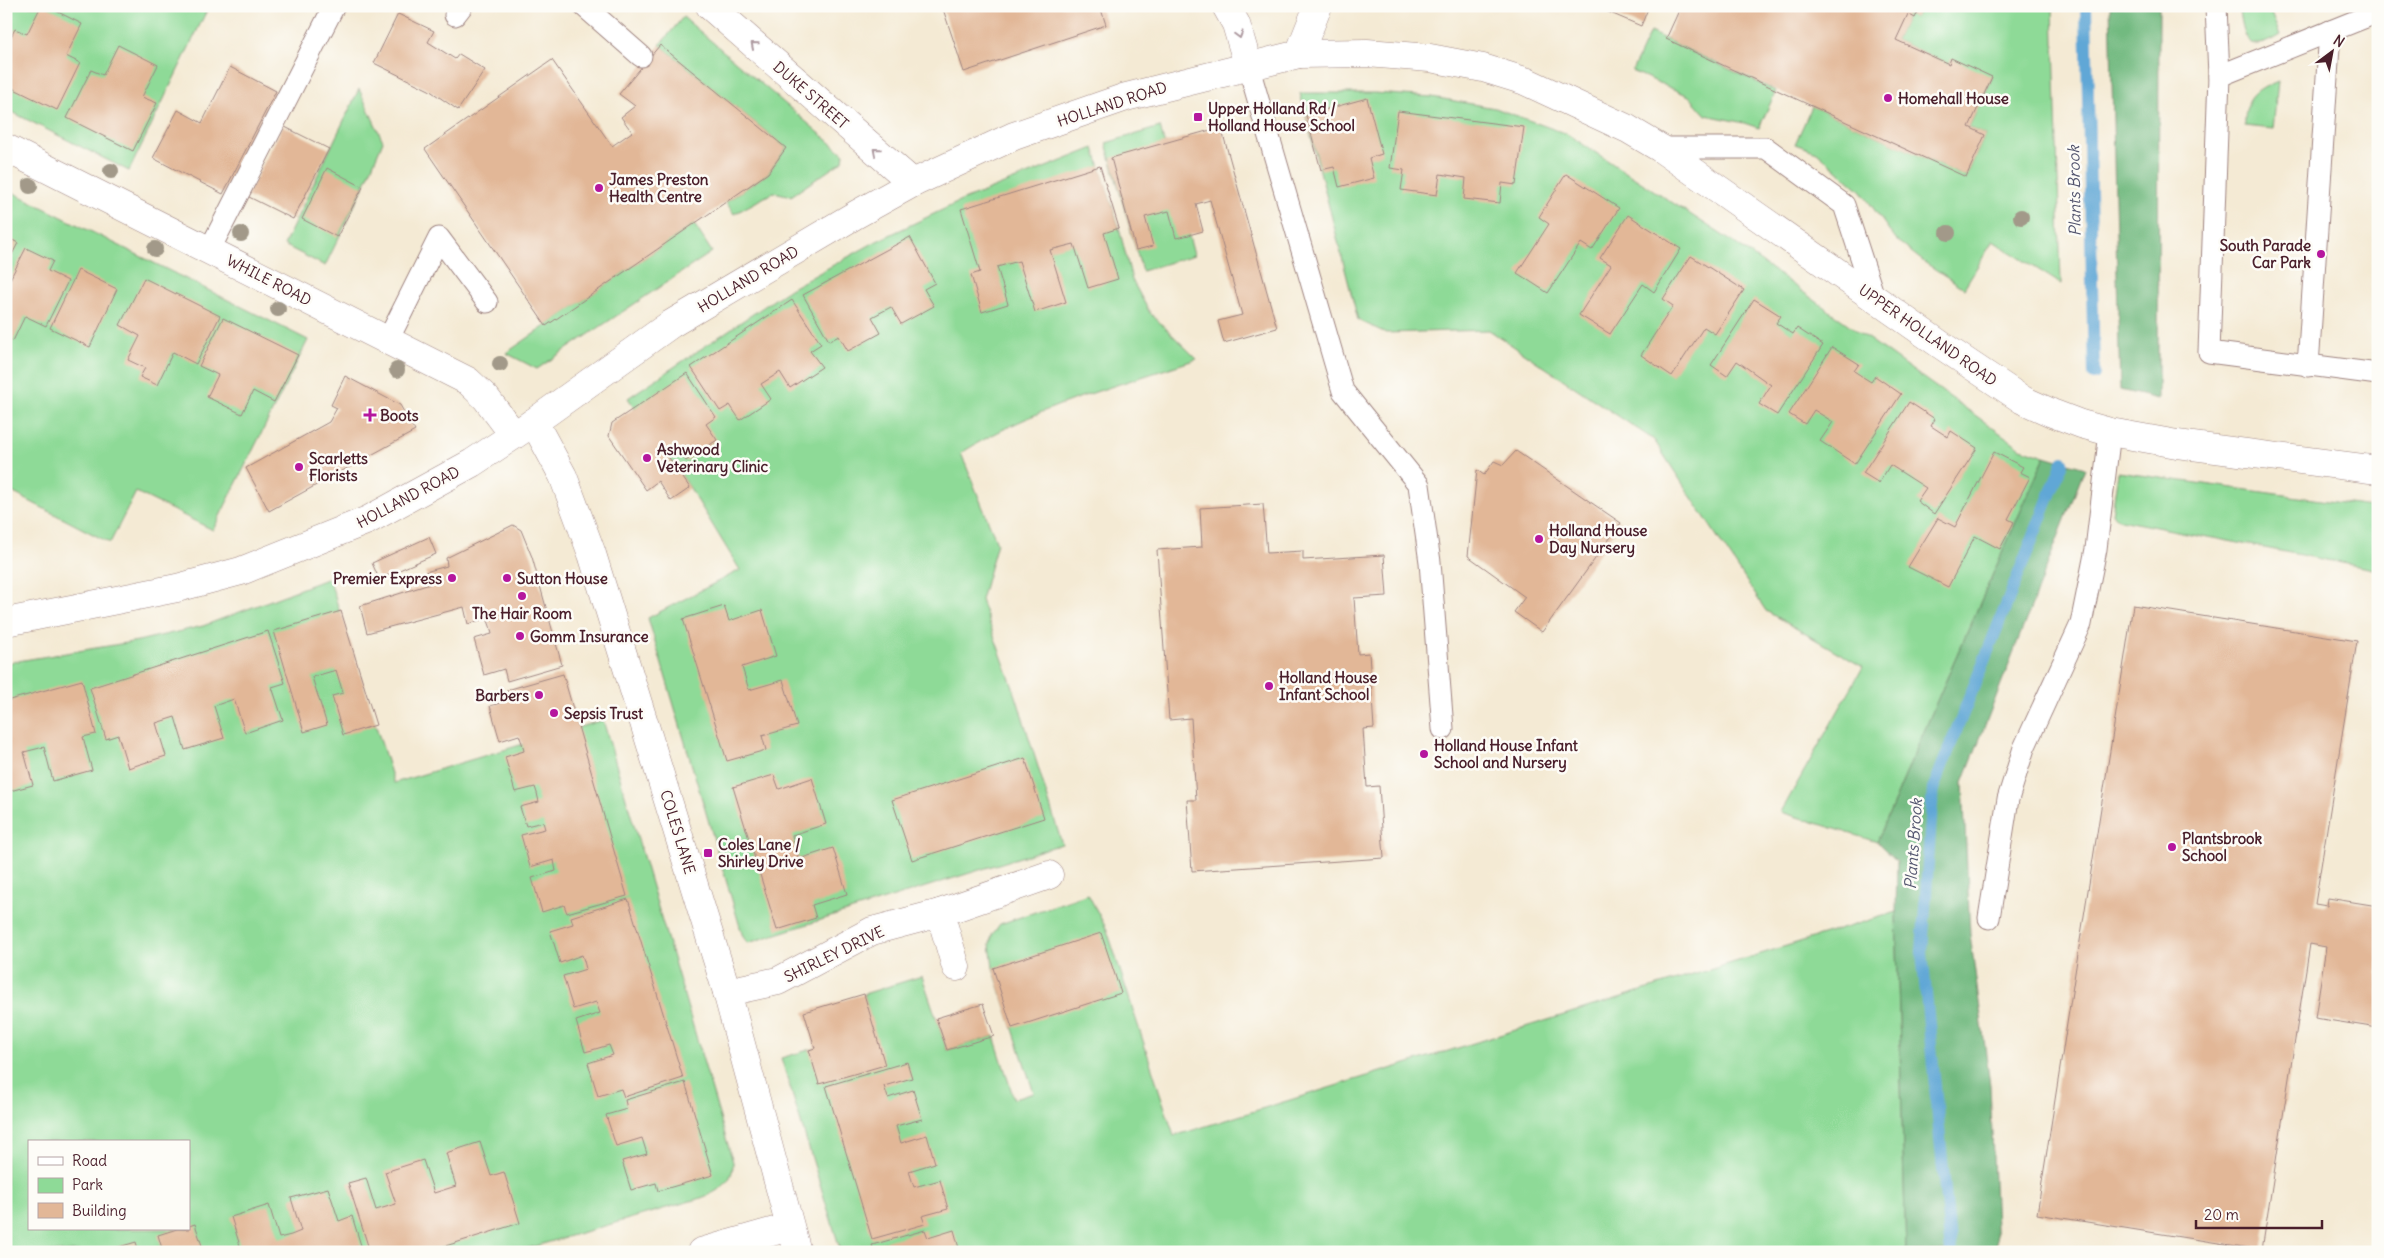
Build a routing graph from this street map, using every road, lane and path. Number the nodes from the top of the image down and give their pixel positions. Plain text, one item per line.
1 (334, 6) edge
2 (584, 6) edge
3 (710, 6) edge
4 (1226, 6) edge
5 (1318, 6) edge
6 (2216, 6) edge
7 (2378, 12) edge
8 (2330, 31) junction
9 (1299, 54) junction
10 (641, 56) dead end
11 (1248, 65) junction
12 (2219, 76) junction
13 (1525, 81) joint
14 (6, 148) edge
15 (1660, 148) junction
16 (913, 183) junction
17 (210, 249) junction
18 (1874, 297) junction
19 (487, 302) dead end
20 (388, 340) junction
21 (2308, 366) junction
22 (2378, 374) edge
23 (524, 428) junction
24 (2110, 432) junction
25 (2378, 470) edge
26 (6, 622) edge
27 (1443, 729) dead end
28 (1050, 875) dead end
29 (940, 913) junction
30 (1989, 918) dead end
31 (956, 967) dead end
32 (727, 992) junction
33 (793, 1240) edge
34 (701, 1252) edge

1 - 17 lane
2 - 10 lane
16 -> 3 street, DUKE STREET
4 -> 11 street
5 - 9 street
6 - 12 lane
7 - 8 lane
8 - 12 lane
8 - 21 lane
9 - 11 street, HOLLAND ROAD
9 - 13 street, HOLLAND ROAD
11 - 16 street, HOLLAND ROAD
11 - 27 lane
12 - 21 lane
13 - 15 street, UPPER HOLLAND ROAD
14 - 17 street, WHILE ROAD
15 - 18 street, UPPER HOLLAND ROAD
15 - 18 lane
16 - 23 street, HOLLAND ROAD
17 - 20 street, WHILE ROAD
18 - 24 street, UPPER HOLLAND ROAD
19 - 20 lane
20 - 23 street, WHILE ROAD
21 - 22 lane
23 - 26 street, HOLLAND ROAD
23 - 32 street, COLES LANE
24 - 25 street, UPPER HOLLAND ROAD
24 - 30 lane
28 - 29 street, SHIRLEY DRIVE
29 - 31 street
29 - 32 street, SHIRLEY DRIVE
32 - 33 street, COLES LANE
33 - 34 street

